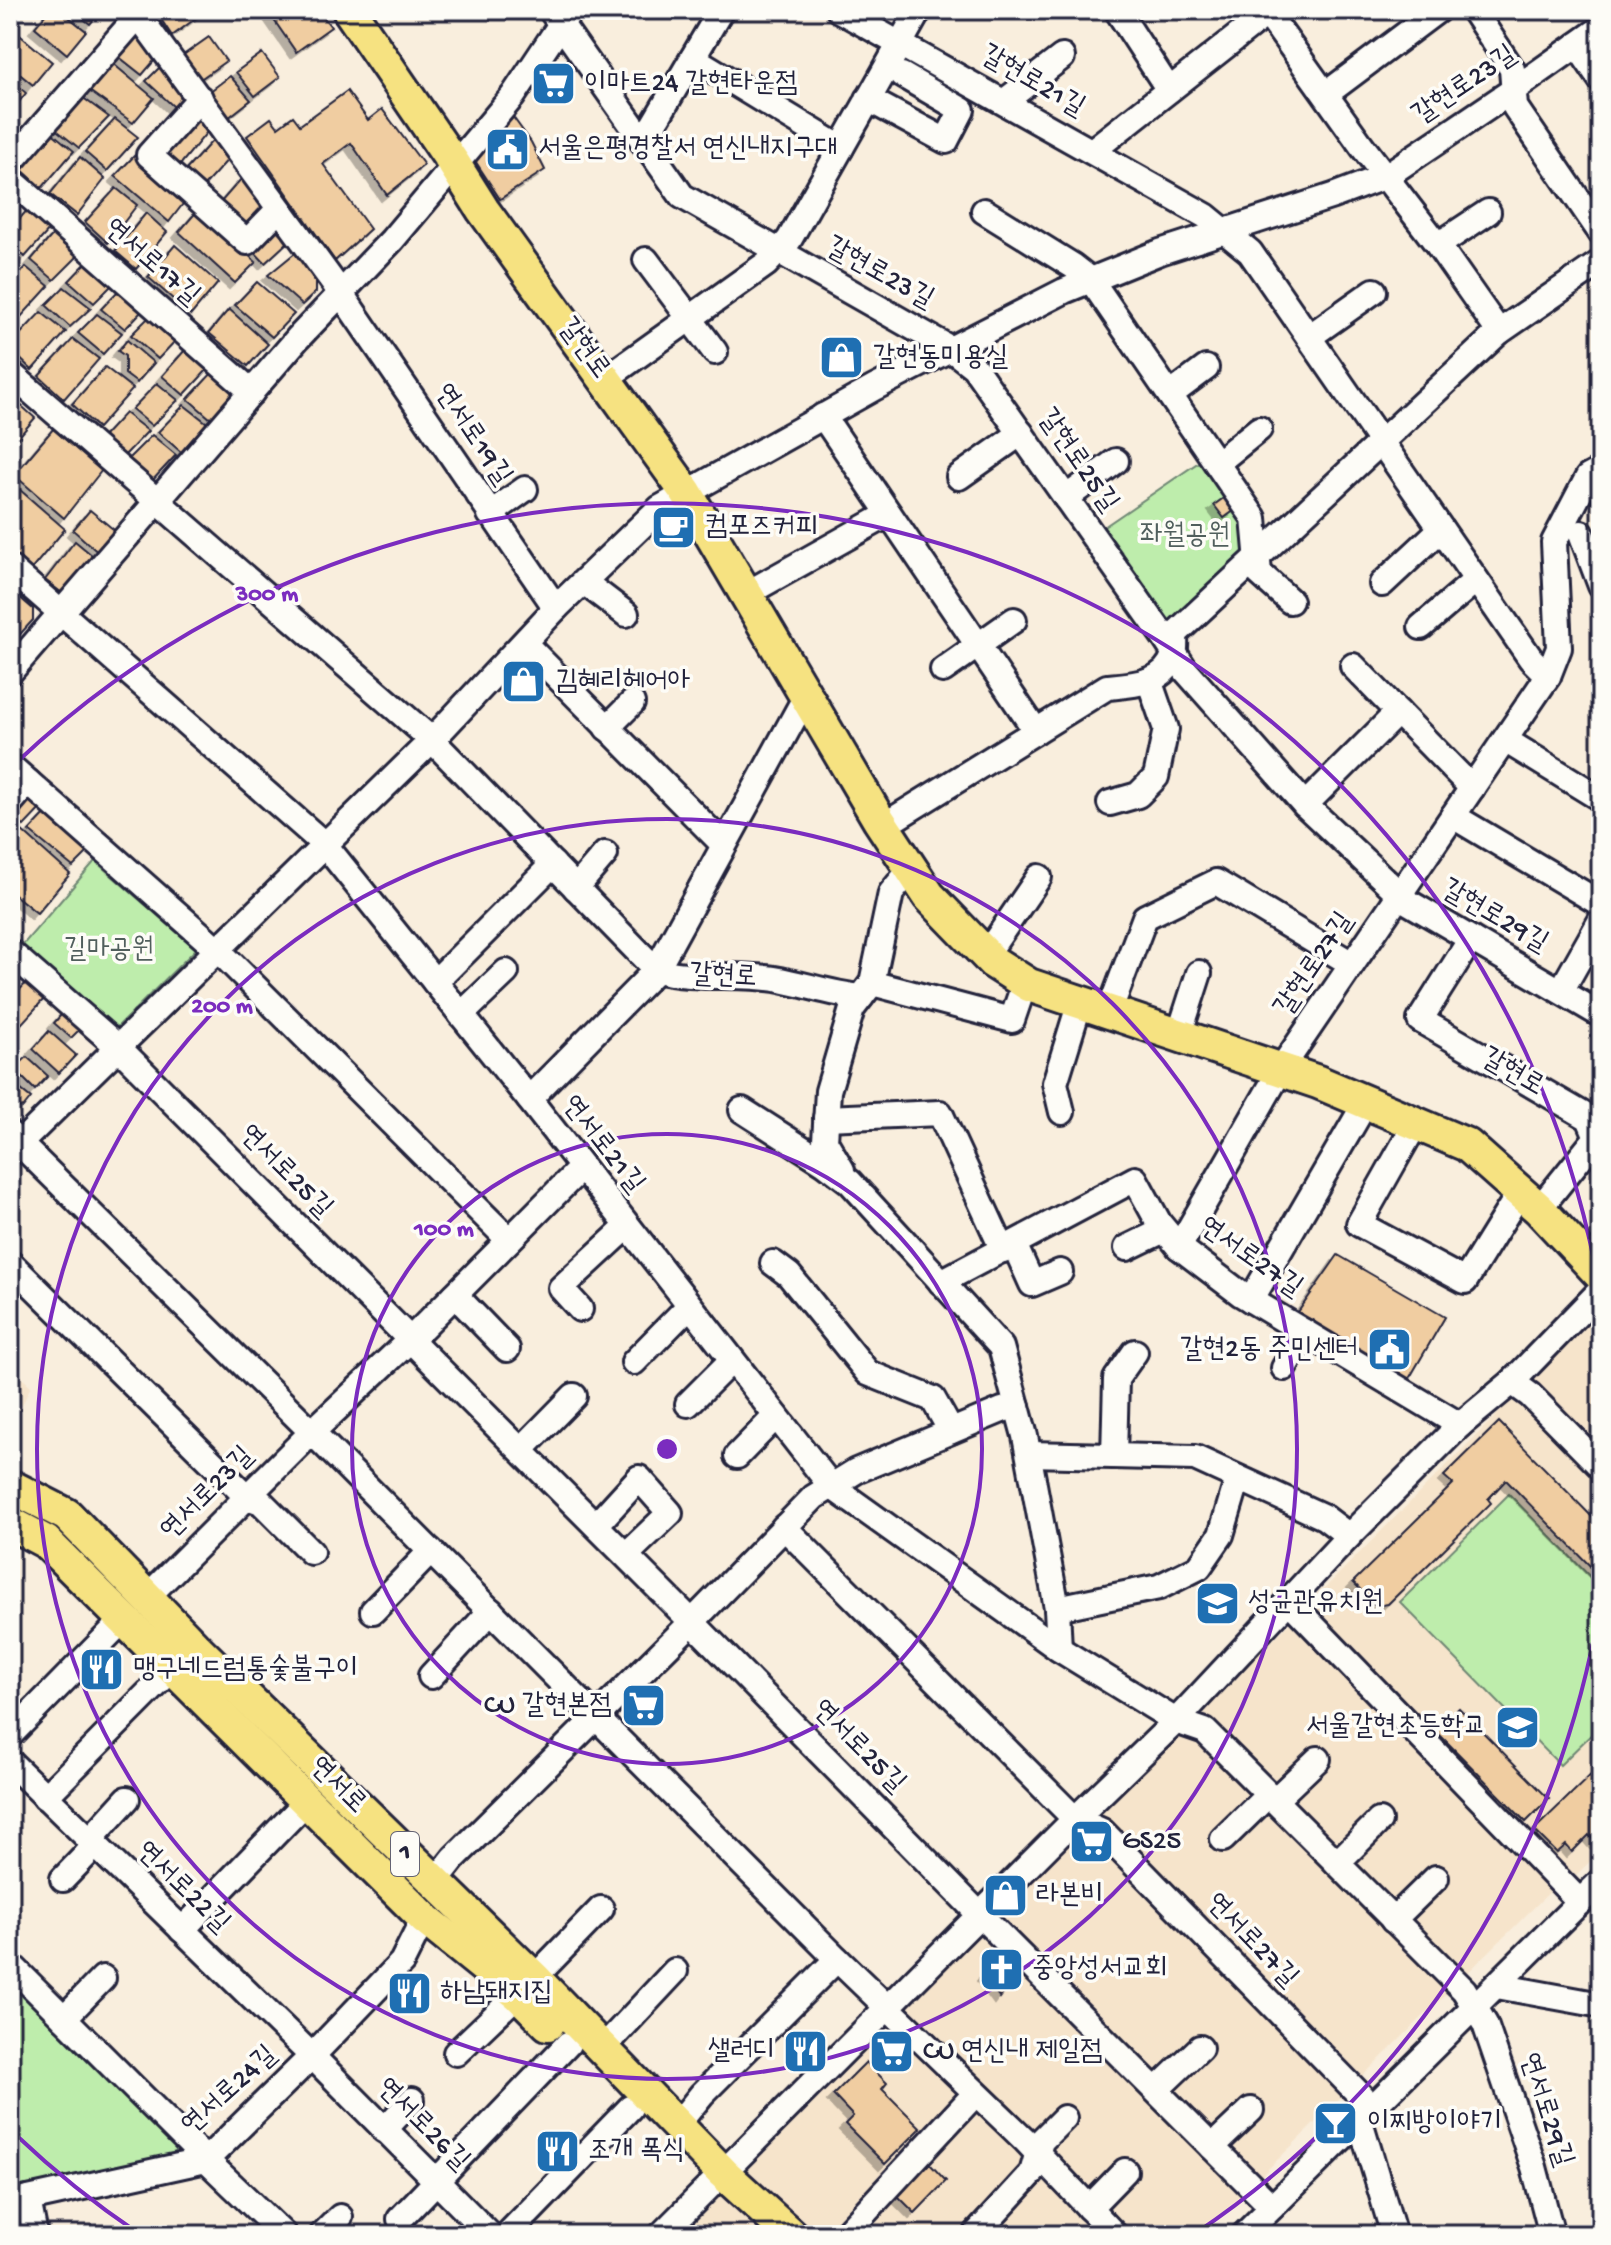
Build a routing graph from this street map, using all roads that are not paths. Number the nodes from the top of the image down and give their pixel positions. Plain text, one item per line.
1 (349, 10) edge
2 (721, 10) edge
3 (839, 10) edge
4 (919, 10) edge
5 (1117, 10) edge
6 (1438, 10) edge
7 (1473, 10) edge
8 (1268, 11) edge
9 (138, 12) edge
10 (561, 15) edge
11 (1601, 28) edge
12 (898, 45) junction
13 (1577, 45) junction
14 (1062, 57) dead end
15 (693, 58) junction
16 (902, 75) dead end
17 (1601, 80) edge
18 (1169, 90) junction
19 (1512, 91) junction
20 (1326, 94) junction
21 (200, 98) junction
22 (868, 99) junction
23 (1005, 101) junction
24 (643, 142) junction
25 (841, 148) junction
26 (1092, 151) junction
27 (10, 163) edge
28 (454, 164) junction
29 (1386, 176) junction
30 (10, 179) edge
31 (279, 209) junction
32 (984, 211) dead end
33 (1488, 212) dead end
34 (1224, 231) junction
35 (1601, 233) edge
36 (1438, 245) junction
37 (778, 252) junction
38 (646, 260) dead end
39 (1601, 262) edge
40 (1091, 280) junction
41 (1374, 291) dead end
42 (340, 295) junction
43 (691, 318) junction
44 (1499, 332) junction
45 (1311, 340) junction
46 (951, 349) junction
47 (715, 352) dead end
48 (1206, 368) dead end
49 (10, 373) edge
50 (605, 379) junction
51 (252, 392) junction
52 (1170, 395) junction
53 (823, 416) junction
54 (1259, 429) dead end
55 (1021, 433) junction
56 (1380, 442) junction
57 (1116, 461) dead end
58 (1217, 463) junction
59 (1601, 470) edge
60 (959, 477) dead end
61 (525, 489) dead end
62 (686, 492) junction
63 (1066, 498) junction
64 (157, 502) junction
65 (490, 514) junction
66 (889, 514) junction
67 (1441, 529) junction
68 (1581, 533) dead end
69 (1259, 556) junction
70 (10, 568) edge
71 (1476, 580) junction
72 (584, 582) junction
73 (1382, 584) dead end
74 (1601, 586) edge
75 (746, 594) junction
76 (1290, 601) dead end
77 (556, 608) junction
78 (62, 613) junction
79 (626, 614) dead end
80 (1014, 620) dead end
81 (1421, 627) dead end
82 (524, 643) junction
83 (978, 645) junction
84 (1174, 654) junction
85 (1353, 666) dead end
86 (943, 670) dead end
87 (10, 672) edge
88 (1548, 676) junction
89 (1149, 680) junction
90 (806, 696) junction
91 (632, 703) dead end
92 (1398, 712) junction
93 (607, 728) junction
94 (1036, 731) junction
95 (432, 740) junction
96 (1505, 740) junction
97 (19, 774) edge
98 (1472, 788) junction
99 (1601, 799) edge
100 (10, 803) edge
101 (1110, 803) dead end
102 (1305, 805) junction
103 (1453, 816) junction
104 (883, 826) junction
105 (325, 845) junction
106 (724, 845) junction
107 (605, 854) dead end
108 (553, 864) junction
109 (911, 869) junction
110 (1039, 877) dead end
111 (576, 888) junction
112 (1400, 894) junction
113 (1601, 904) edge
114 (1601, 920) edge
115 (1471, 939) junction
116 (217, 949) junction
117 (10, 952) edge
118 (986, 955) junction
119 (1352, 964) junction
120 (656, 970) junction
121 (506, 972) dead end
122 (1199, 973) dead end
123 (435, 982) junction
124 (1025, 982) junction
125 (867, 990) junction
126 (1561, 991) junction
127 (1095, 1007) junction
128 (461, 1015) junction
129 (1601, 1015) edge
130 (1179, 1035) junction
131 (117, 1046) junction
132 (1281, 1069) junction
133 (529, 1099) junction
134 (1366, 1102) junction
135 (742, 1110) dead end
136 (1062, 1112) dead end
137 (826, 1118) junction
138 (1416, 1123) junction
139 (13, 1143) edge
140 (581, 1168) junction
141 (850, 1182) junction
142 (1530, 1201) junction
143 (627, 1227) junction
144 (1172, 1238) junction
145 (509, 1240) junction
146 (1008, 1247) junction
147 (1127, 1248) dead end
148 (10, 1263) edge
149 (773, 1263) dead end
150 (1060, 1272) dead end
151 (1601, 1275) edge
152 (941, 1282) junction
153 (1601, 1290) edge
154 (455, 1295) junction
155 (1251, 1300) junction
156 (689, 1306) junction
157 (580, 1309) dead end
158 (1305, 1332) junction
159 (411, 1339) junction
160 (507, 1349) dead end
161 (1135, 1352) dead end
162 (732, 1360) junction
163 (634, 1362) dead end
164 (1284, 1368) dead end
165 (1512, 1382) junction
166 (574, 1396) dead end
167 (688, 1404) dead end
168 (1017, 1406) junction
169 (776, 1416) junction
170 (1460, 1425) junction
171 (951, 1431) junction
172 (312, 1432) junction
173 (521, 1450) junction
174 (1029, 1454) junction
175 (737, 1456) dead end
176 (1114, 1456) junction
177 (1601, 1467) edge
178 (1238, 1478) junction
179 (10, 1486) edge
180 (831, 1486) junction
181 (247, 1497) junction
182 (10, 1523) edge
183 (596, 1525) junction
184 (784, 1527) junction
185 (1349, 1536) junction
186 (431, 1551) junction
187 (311, 1552) dead end
188 (626, 1555) junction
189 (146, 1598) junction
190 (1289, 1601) junction
191 (1057, 1608) junction
192 (373, 1611) dead end
193 (491, 1611) junction
194 (123, 1620) junction
195 (692, 1622) junction
196 (1059, 1649) junction
197 (172, 1669) junction
198 (431, 1676) dead end
199 (597, 1717) junction
200 (1176, 1721) junction
201 (10, 1735) edge
202 (1318, 1759) dead end
203 (10, 1762) edge
204 (45, 1797) junction
205 (1272, 1797) junction
206 (127, 1799) dead end
207 (307, 1801) junction
208 (1075, 1819) junction
209 (1379, 1821) dead end
210 (1223, 1839) dead end
211 (93, 1843) junction
212 (1337, 1863) junction
213 (1436, 1878) dead end
214 (63, 1879) dead end
215 (1601, 1881) edge
216 (435, 1882) junction
217 (1580, 1902) junction
218 (601, 1909) dead end
219 (980, 1915) junction
220 (424, 1918) junction
221 (1393, 1920) junction
222 (182, 1930) junction
223 (837, 1959) junction
224 (10, 1964) edge
225 (675, 1971) dead end
226 (103, 1978) dead end
227 (526, 1986) junction
228 (1497, 1986) junction
229 (1601, 2005) edge
230 (1476, 2007) junction
231 (887, 2008) junction
232 (64, 2018) junction
233 (568, 2044) junction
234 (603, 2048) junction
235 (1200, 2048) dead end
236 (456, 2053) dead end
237 (312, 2056) junction
238 (1156, 2090) junction
239 (975, 2094) junction
240 (412, 2100) dead end
241 (630, 2108) junction
242 (1251, 2110) dead end
243 (1064, 2118) dead end
244 (1360, 2121) junction
245 (677, 2125) junction
246 (384, 2130) junction
247 (1212, 2147) junction
248 (1036, 2153) junction
249 (206, 2160) junction
250 (1125, 2171) dead end
251 (716, 2181) junction
252 (437, 2182) junction
253 (19, 2201) edge
254 (1272, 2207) junction
255 (1089, 2208) junction
256 (340, 2217) dead end
257 (400, 2219) dead end
258 (1107, 2232) edge
259 (275, 2233) edge
260 (977, 2233) dead end
261 (35, 2235) edge
262 (322, 2235) edge
263 (490, 2235) edge
264 (507, 2235) edge
265 (661, 2235) edge
266 (760, 2235) edge
267 (791, 2235) edge
268 (844, 2235) edge
269 (1244, 2235) edge
270 (1394, 2235) edge
271 (1552, 2235) edge

1 - 28 main road, 갈현로
2 - 15 street
3 - 12 street, 갈현로21길
4 - 12 street
5 - 18 street
6 - 20 street
7 - 19 street
8 - 18 street
8 - 20 street
9 - 21 street
9 - 27 street
10 - 24 street
10 - 28 street
11 - 13 street, 갈현로23길
12 - 22 street
12 - 23 street, 갈현로21길
13 - 17 street
13 - 19 street, 갈현로23길
14 - 23 street
15 - 24 street
15 - 25 street
16 - 22 street
18 - 26 street
19 - 29 street, 갈현로23길
19 - 35 street
20 - 29 street
21 - 31 street
21 - 31 street
22 - 25 street
23 - 26 street, 갈현로21길
24 - 37 street
25 - 37 street
26 - 34 street
28 - 42 street
28 - 50 main road, 갈현로
29 - 34 street, 갈현로23길
29 - 36 street
30 - 51 street, 연서로17길
31 - 42 street
32 - 40 street
33 - 36 street
34 - 40 street, 갈현로23길
34 - 45 street
36 - 44 street
37 - 43 street
37 - 46 street, 갈현로23길
38 - 43 street
39 - 44 street
40 - 46 street, 갈현로23길
40 - 52 street
41 - 45 street
42 - 51 street
42 - 65 street, 연서로19길
43 - 47 street
43 - 50 street
44 - 56 street
45 - 56 street
46 - 53 street, 갈현로23길
46 - 55 street, 갈현로25길
48 - 52 street
49 - 64 street
50 - 62 main road, 갈현로
51 - 64 street
52 - 58 street
53 - 62 street, 갈현로23길
53 - 66 street
54 - 58 street
55 - 60 street
55 - 63 street, 갈현로25길
56 - 67 street
56 - 69 street
57 - 63 street
58 - 69 street
59 - 88 street, 갈현로27길
61 - 65 street
62 - 72 street
62 - 75 main road, 갈현로
63 - 84 street, 갈현로25길
64 - 78 street
64 - 95 street
65 - 77 street, 연서로19길
66 - 75 street
66 - 83 street
67 - 71 street
67 - 73 street
68 - 74 street
69 - 76 street
69 - 84 street
70 - 78 street
71 - 81 street
71 - 88 street
72 - 77 street
72 - 79 street
75 - 90 main road, 갈현로
77 - 82 street
78 - 87 street
78 - 105 street
80 - 83 street
82 - 93 street
82 - 95 street
83 - 86 street
83 - 94 street
84 - 89 street
84 - 102 street, 갈현로25길
85 - 92 street
88 - 96 street, 갈현로27길
89 - 94 street
89 - 101 street
90 - 104 main road, 갈현로
90 - 106 street, 갈현로
91 - 93 street
92 - 98 street
92 - 102 street
93 - 106 street
94 - 104 street
95 - 105 street
95 - 108 street
96 - 98 street, 갈현로27길
96 - 99 street
97 - 100 street
97 - 116 street
98 - 103 street, 갈현로27길
102 - 112 street
103 - 112 street, 갈현로27길
103 - 113 street
104 - 109 main road, 갈현로
105 - 116 street
105 - 123 street
106 - 120 street, 갈현로
107 - 111 street
108 - 111 street
108 - 123 street
109 - 118 main road, 갈현로
109 - 125 street
110 - 118 street
111 - 120 street
112 - 115 street, 갈현로29길
112 - 119 street, 갈현로27길
114 - 126 street
115 - 126 street, 갈현로29길
115 - 142 street, 갈현로
116 - 131 street
116 - 145 street
117 - 131 street
118 - 124 main road, 갈현로
119 - 127 street
119 - 132 street, 갈현로27길
120 - 125 street, 갈현로
120 - 133 street, 연서로21길
121 - 128 street
122 - 130 street
123 - 128 street
124 - 125 street, 갈현로
124 - 127 main road, 갈현로
125 - 137 street
126 - 129 street, 갈현로29길
127 - 130 main road, 갈현로
127 - 136 street
128 - 133 street
130 - 132 main road, 갈현로
131 - 139 street
131 - 159 street, 연서로25길
132 - 134 main road, 갈현로
132 - 144 street
133 - 140 street, 연서로21길
134 - 138 main road, 갈현로
134 - 155 street
135 - 141 street
137 - 141 street
137 - 146 street
138 - 142 main road, 갈현로
138 - 142 street
139 - 172 street
140 - 143 street, 연서로21길
140 - 145 street, 연서로23길
141 - 152 street
142 - 151 main road, 갈현로
143 - 156 street, 연서로21길
143 - 157 street
144 - 146 street, 연서로27길
144 - 147 street
144 - 155 street, 연서로27길
145 - 154 street, 연서로23길
146 - 150 street
146 - 152 street, 연서로27길
148 - 181 street
149 - 171 street
152 - 168 street
153 - 165 street
154 - 159 street, 연서로23길
154 - 160 street
155 - 158 street, 연서로27길
156 - 162 street, 연서로21길
156 - 163 street
158 - 164 street
158 - 170 street, 연서로27길
159 - 172 street, 연서로23길
159 - 173 street
161 - 176 street
162 - 167 street
162 - 169 street, 연서로21길
165 - 170 street
165 - 177 street
166 - 173 street
168 - 171 street
168 - 174 street
169 - 175 street
169 - 180 street, 연서로21길
170 - 185 street
171 - 180 street
172 - 181 street, 연서로23길
172 - 186 street
173 - 183 street, 연서로25길
174 - 176 street
174 - 191 street
176 - 178 street
178 - 185 street
178 - 191 street
179 - 189 main road, 연서로 / 1
180 - 184 street
180 - 196 street
181 - 187 street
181 - 189 street, 연서로23길
182 - 194 main road, 연서로 / 1
183 - 188 street, 연서로25길
183 - 188 street
184 - 195 street
184 - 208 street, 연서로27길
185 - 190 street
186 - 192 street
186 - 193 street
188 - 195 street, 연서로25길
189 - 216 main road, 연서로 / 1
190 - 200 street
190 - 217 street
191 - 196 street
193 - 198 street
193 - 199 street
194 - 197 main road, 연서로 / 1
194 - 201 street
195 - 199 street
195 - 219 street, 연서로25길
196 - 200 street
197 - 204 street
197 - 207 main road, 연서로 / 1
199 - 216 street
199 - 223 street
200 - 205 street
200 - 208 street
202 - 205 street
203 - 204 street, 연서로22길
204 - 211 street, 연서로22길
205 - 210 street
205 - 212 street
206 - 211 street
207 - 220 main road, 연서로 / 1
207 - 222 street, 연서로
208 - 219 street
208 - 244 street, 연서로27길
209 - 212 street
211 - 214 street
211 - 222 street, 연서로22길
212 - 221 street
213 - 221 street
215 - 217 street
216 - 227 main road, 연서로 / 1
217 - 228 street
218 - 227 street
219 - 231 street
219 - 238 street
220 - 227 main road, 연서로 / 1
220 - 237 street, 연서로24길
221 - 230 street, 연서로29길
222 - 237 street, 연서로22길
223 - 231 street
223 - 245 street
224 - 232 street
225 - 234 street
226 - 232 street
227 - 233 main road, 연서로 / 1
227 - 234 main road, 연서로 / 1
227 - 236 street
228 - 229 street
228 - 230 street
230 - 244 street
230 - 271 street, 연서로29길
231 - 239 street
231 - 251 street
232 - 249 street
233 - 241 main road, 연서로 / 1
233 - 252 street
234 - 245 main road, 연서로 / 1
235 - 238 street
237 - 246 street, 연서로26길
237 - 249 street, 연서로24길
238 - 247 street
239 - 248 street
239 - 268 street
240 - 246 street
241 - 251 main road, 연서로 / 1
241 - 264 street
242 - 247 street
243 - 248 street
244 - 254 street
244 - 270 street
245 - 251 main road, 연서로 / 1
246 - 252 street, 연서로26길
247 - 254 street
248 - 255 street
248 - 260 street
249 - 253 street, 연서로24길
249 - 259 street
250 - 255 street
251 - 265 street
251 - 266 main road, 연서로 / 1
251 - 267 main road, 연서로 / 1
252 - 257 street
252 - 263 street, 연서로26길
253 - 261 street
254 - 269 street
255 - 258 street
256 - 262 street

